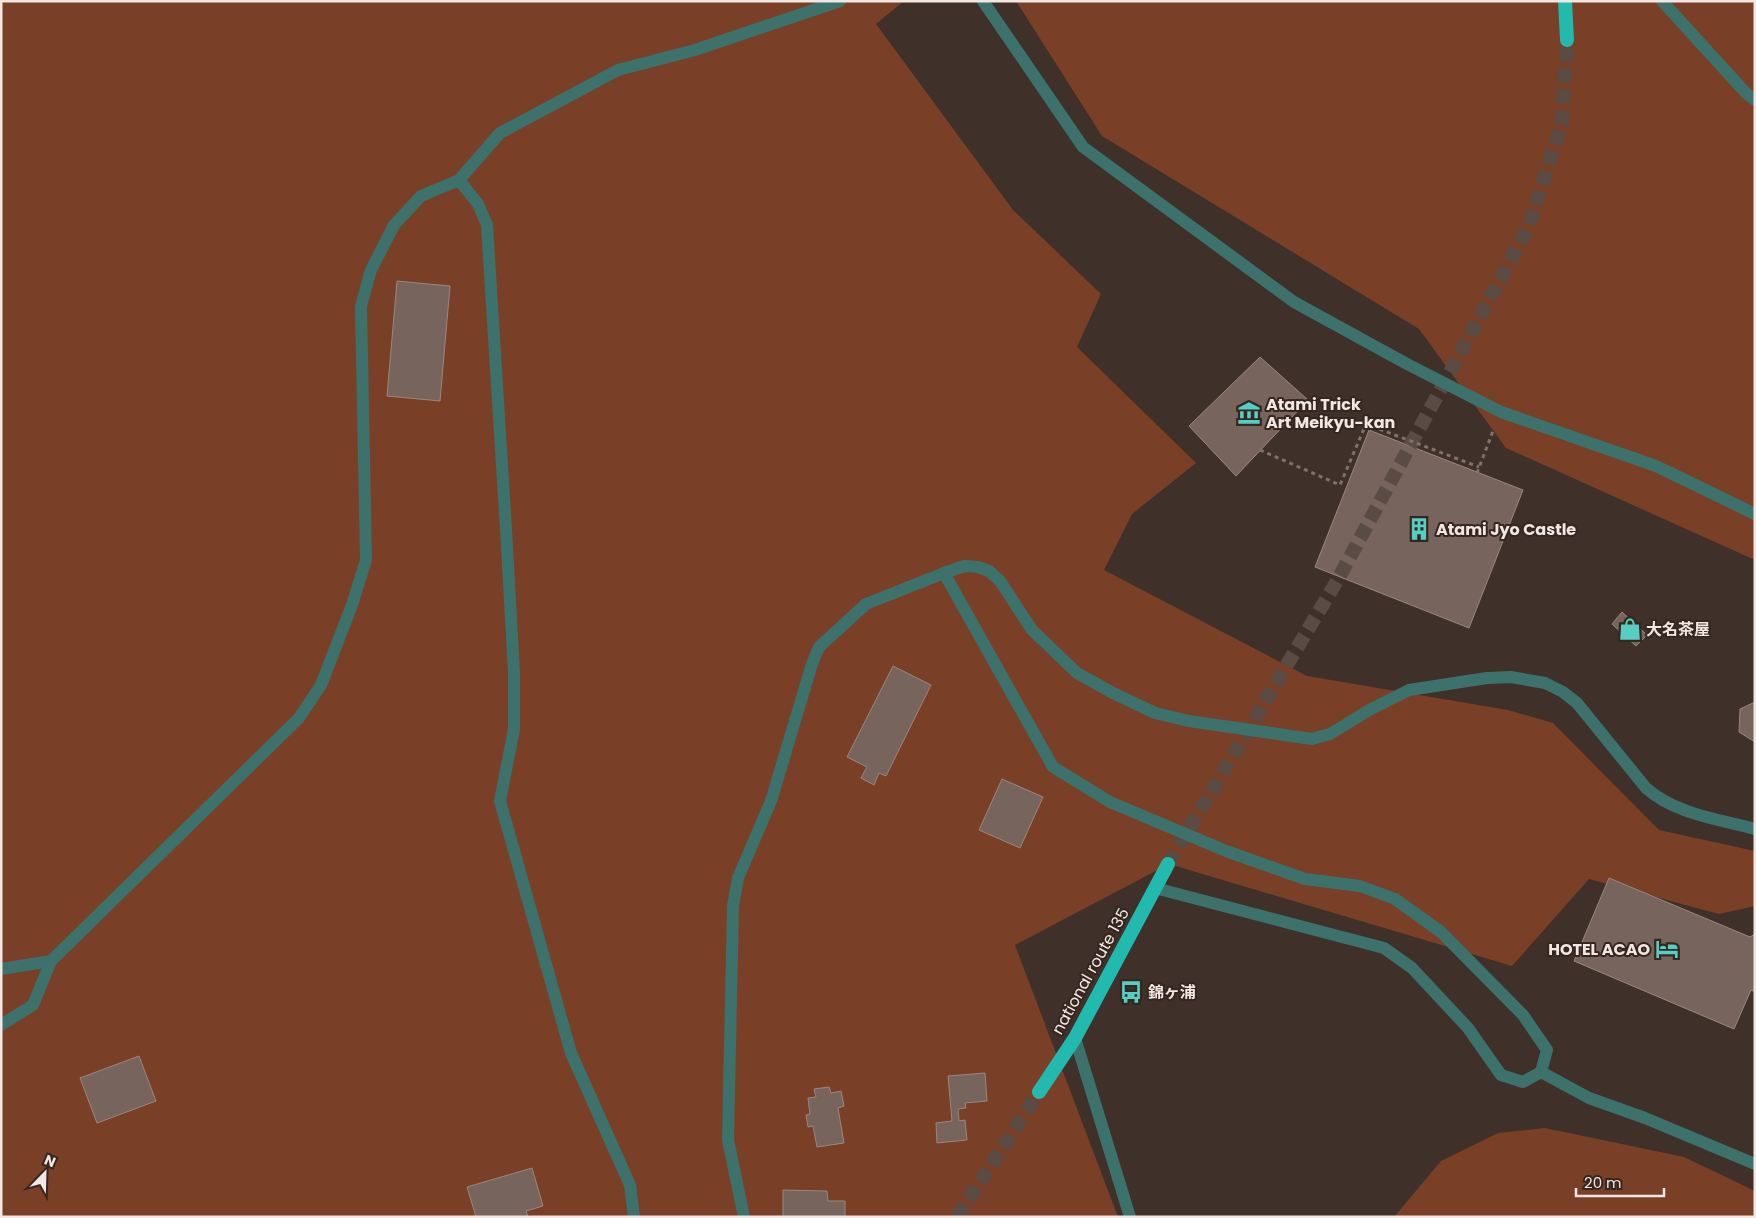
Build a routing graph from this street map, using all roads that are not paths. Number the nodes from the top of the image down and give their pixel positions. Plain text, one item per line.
1 (840, 1) edge
2 (983, 1) edge
3 (1565, 1) edge
4 (1662, 1) edge
5 (1568, 40) tunnel mouth
6 (1755, 100) edge
7 (459, 180) junction
8 (1755, 514) edge
9 (944, 573) junction
10 (1755, 829) edge
11 (1168, 864) tunnel mouth
12 (1155, 888) junction
13 (51, 961) junction
14 (1, 969) edge
15 (1, 1024) edge
16 (1075, 1038) junction
17 (1541, 1072) junction
18 (1039, 1092) tunnel mouth
19 (1755, 1164) edge
20 (634, 1217) edge
21 (744, 1217) edge
22 (1130, 1217) edge

1 - 7 street
2 - 8 street
3 - 5 highway
4 - 6 street
7 - 13 street
7 - 20 street
9 - 10 street
9 - 17 street
9 - 21 street
11 - 12 highway, national route 135
12 - 16 highway, national route 135
12 - 17 street
13 - 14 street
13 - 15 street
16 - 18 highway, national route 135
16 - 22 street
17 - 19 street

